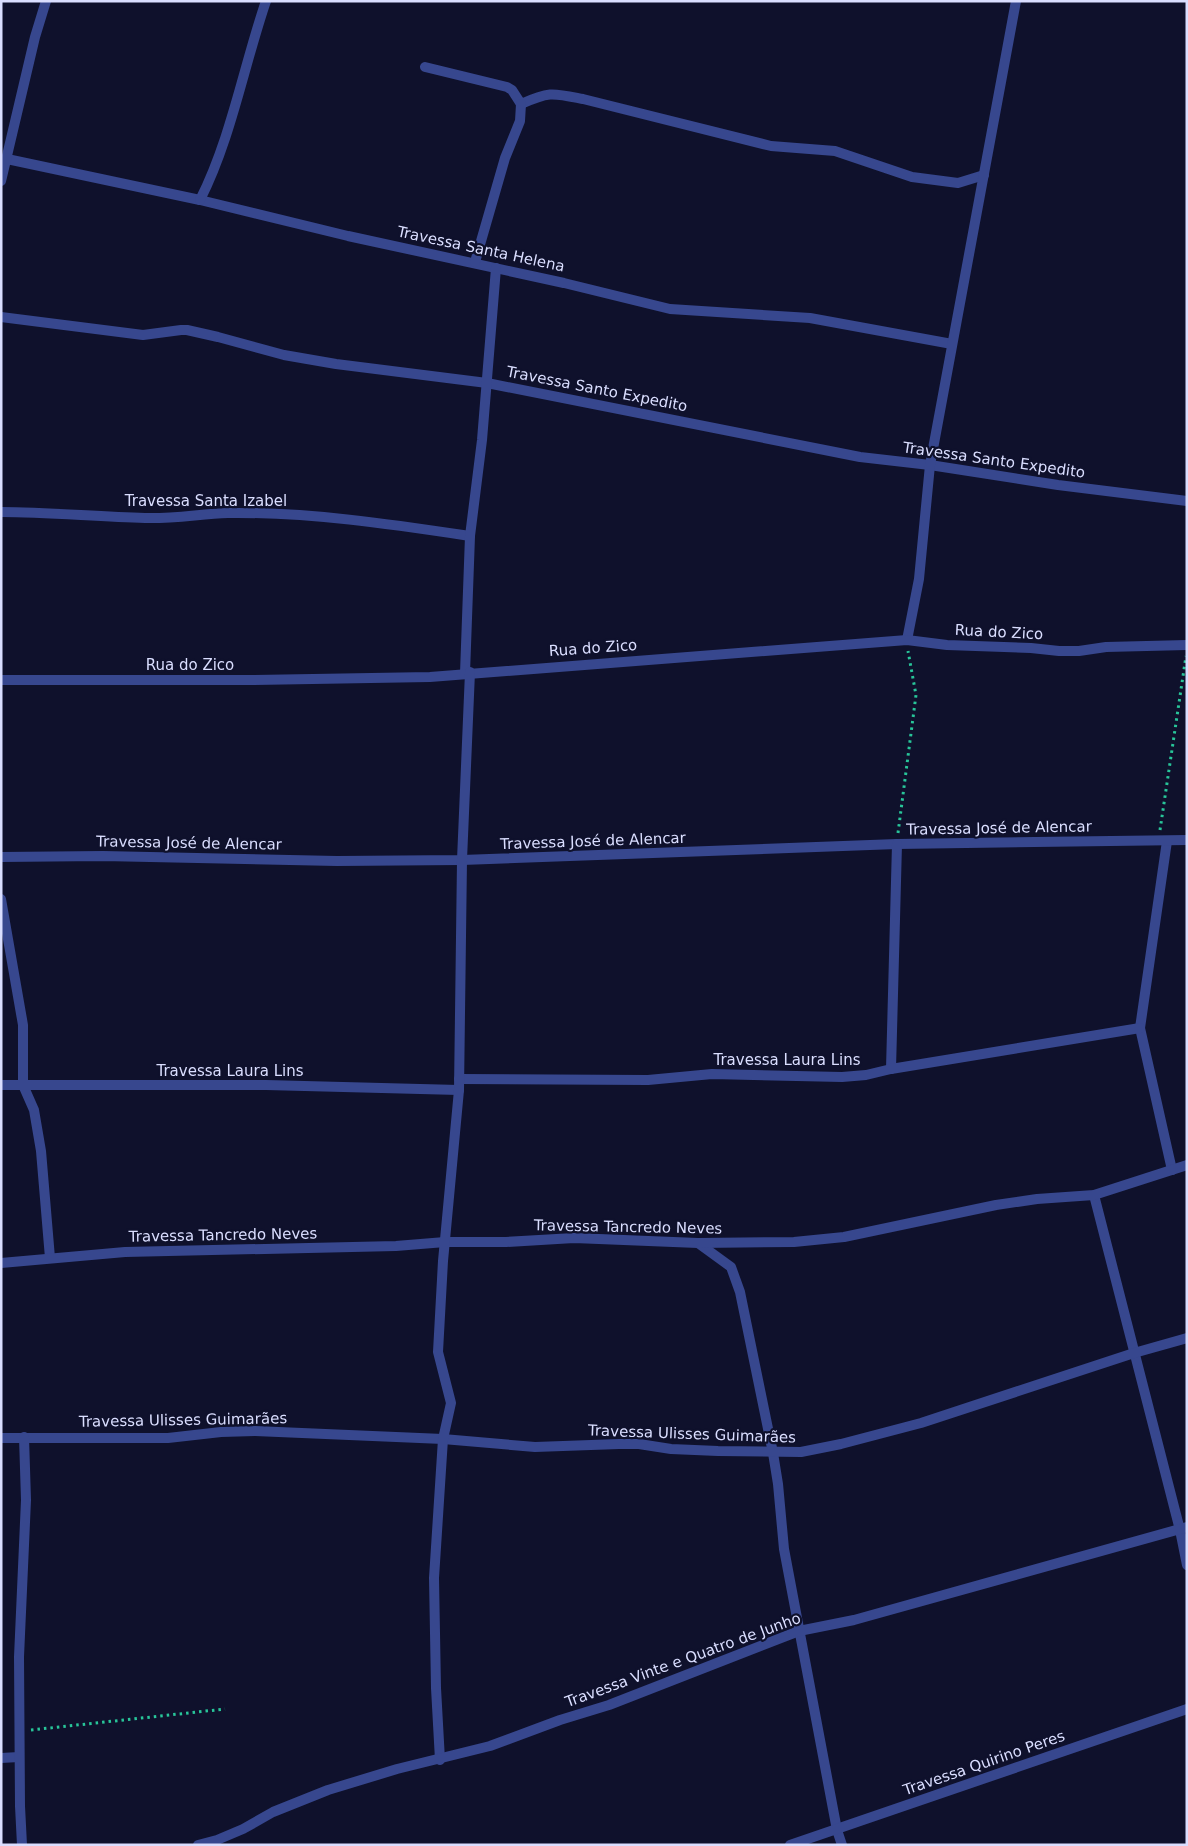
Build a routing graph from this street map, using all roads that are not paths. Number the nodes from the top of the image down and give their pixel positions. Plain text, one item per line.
1 (46, 1) edge
2 (266, 1) edge
3 (1016, 1) edge
4 (424, 67) dead end
5 (521, 104) junction
6 (6, 139) edge
7 (7, 159) junction
8 (984, 175) junction
9 (1, 182) edge
10 (200, 200) junction
11 (475, 262) junction
12 (496, 268) junction
13 (1, 316) edge
14 (952, 344) junction
15 (487, 383) junction
16 (930, 465) junction
17 (1187, 501) edge
18 (1, 512) edge
19 (470, 536) junction
20 (907, 640) junction
21 (1187, 645) edge
22 (468, 673) junction
23 (1, 680) edge
24 (1162, 840) junction
25 (1187, 840) edge
26 (897, 844) junction
27 (1, 857) edge
28 (462, 860) junction
29 (1, 899) edge
30 (1140, 1028) junction
31 (891, 1069) junction
32 (459, 1079) junction
33 (23, 1085) junction
34 (1, 1086) edge
35 (459, 1090) junction
36 (1187, 1165) edge
37 (1172, 1170) junction
38 (1094, 1195) junction
39 (445, 1242) junction
40 (698, 1243) junction
41 (50, 1258) junction
42 (1, 1263) edge
43 (1187, 1338) edge
44 (1134, 1353) junction
45 (24, 1437) junction
46 (1, 1438) edge
47 (443, 1439) junction
48 (773, 1453) junction
49 (1183, 1529) edge
50 (1187, 1566) edge
51 (798, 1630) junction
52 (1187, 1709) edge
53 (19, 1757) junction
54 (1, 1758) edge
55 (440, 1760) junction
56 (837, 1830) junction
57 (22, 1845) edge
58 (198, 1845) edge
59 (790, 1845) edge
60 (842, 1845) edge

1 - 6 street
2 - 10 street
3 - 8 street
4 - 5 street
5 - 8 street
5 - 11 street
6 - 7 street
7 - 9 street
7 - 10 street, Travessa Santa Helena
8 - 14 street
10 - 11 street, Travessa Santa Helena
11 - 12 street, Travessa Santa Helena
12 - 14 street, Travessa Santa Helena
12 - 15 street
13 - 15 street, Travessa Santo Expedito
14 - 16 street
15 - 16 street, Travessa Santo Expedito
15 - 19 street
16 - 17 street, Travessa Santo Expedito
16 - 20 street
18 - 19 street, Travessa Santa Izabel
19 - 22 street
20 - 21 street, Rua do Zico
20 - 22 street, Rua do Zico
22 - 23 street, Rua do Zico
22 - 28 street
24 - 25 street, Travessa José de Alencar
24 - 26 street, Travessa José de Alencar
24 - 30 street
26 - 28 street, Travessa José de Alencar
26 - 31 street
27 - 28 street, Travessa José de Alencar
28 - 32 street
29 - 33 street
30 - 31 street, Travessa Laura Lins
30 - 37 street
31 - 32 street, Travessa Laura Lins
32 - 35 street
33 - 34 street, Travessa Laura Lins
33 - 35 street, Travessa Laura Lins
33 - 41 street
35 - 39 street
36 - 37 street, Travessa Tancredo Neves
37 - 38 street, Travessa Tancredo Neves
38 - 40 street, Travessa Tancredo Neves
38 - 44 street
39 - 40 street, Travessa Tancredo Neves
39 - 41 street, Travessa Tancredo Neves
39 - 47 street
40 - 48 street
41 - 42 street, Travessa Tancredo Neves
43 - 44 street, Travessa Ulisses Guimarães
44 - 48 street, Travessa Ulisses Guimarães
44 - 49 street
45 - 46 street, Travessa Ulisses Guimarães
45 - 47 street, Travessa Ulisses Guimarães
45 - 53 street
47 - 48 street, Travessa Ulisses Guimarães
47 - 55 street
48 - 51 street
49 - 50 street
49 - 51 street, Travessa Vinte e Quatro de Junho
51 - 55 street, Travessa Vinte e Quatro de Junho
51 - 56 street
52 - 56 street, Travessa Quirino Peres
53 - 54 street
53 - 57 street
55 - 58 street, Travessa Vinte e Quatro de Junho
56 - 59 street, Travessa Quirino Peres
56 - 60 street

